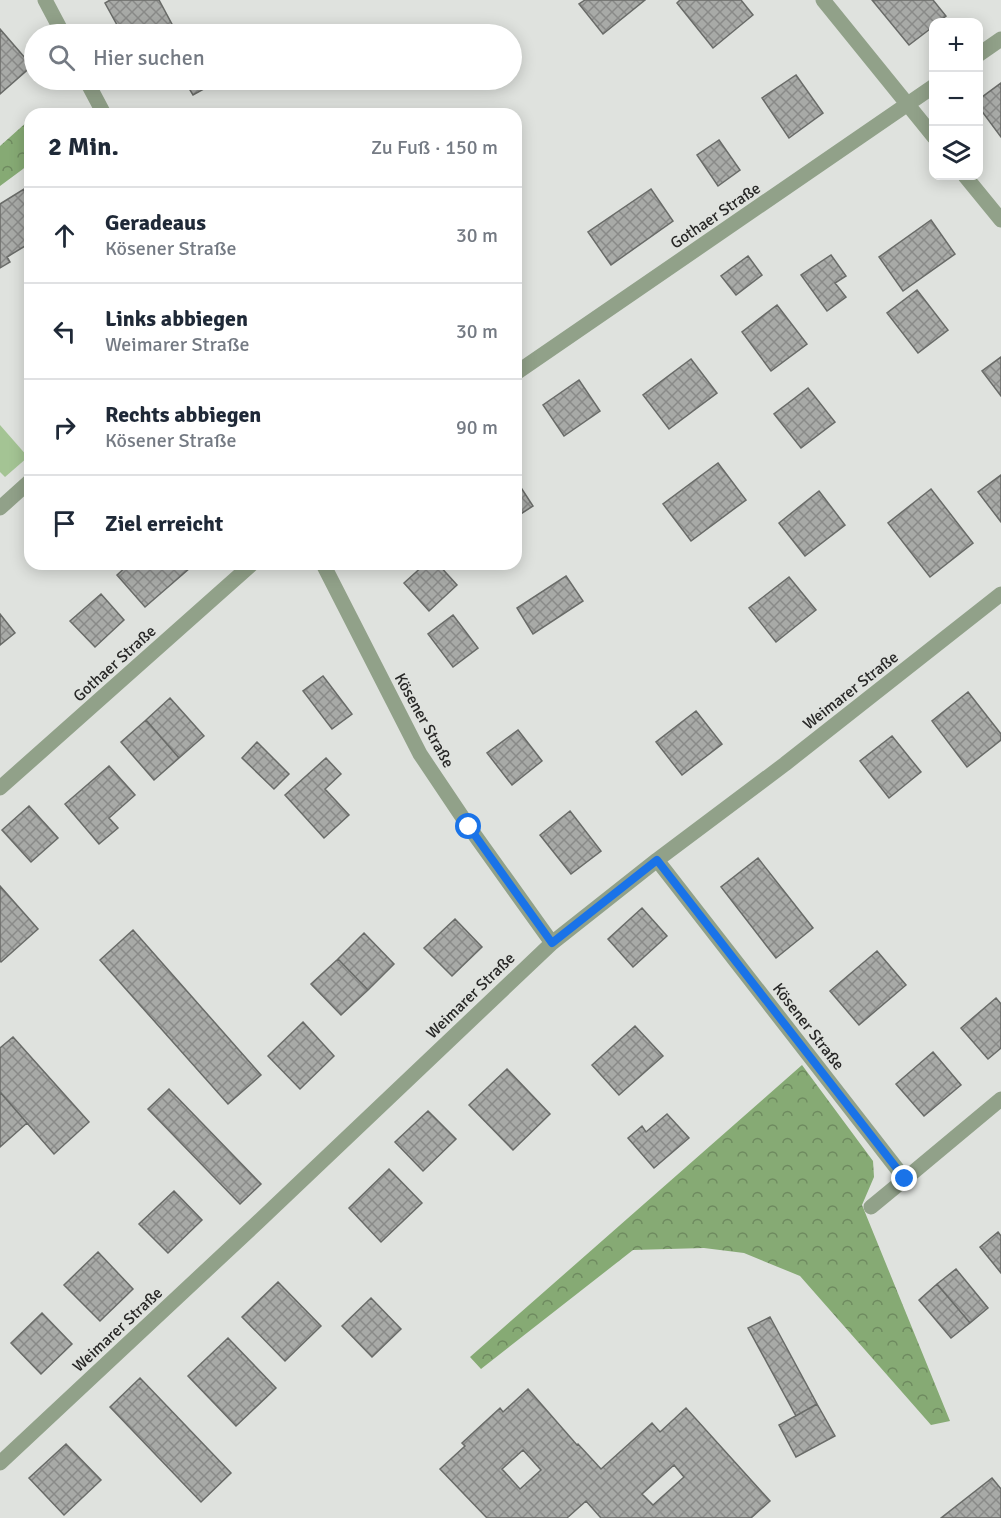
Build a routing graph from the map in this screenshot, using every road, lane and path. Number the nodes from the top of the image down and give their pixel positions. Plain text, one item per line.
1 (45, 0) edge
2 (823, 0) edge
3 (58, 24) edge
4 (1001, 39) edge
5 (983, 52) edge
6 (929, 89) edge
7 (91, 90) edge
8 (907, 105) junction
9 (101, 108) edge
10 (929, 132) edge
11 (968, 180) edge
12 (1001, 220) edge
13 (522, 369) edge
14 (24, 486) edge
15 (0, 508) edge
16 (245, 570) edge
17 (327, 570) edge
18 (1001, 594) edge
19 (0, 789) edge
20 (657, 860) junction
21 (552, 943) junction
22 (1001, 1099) edge
23 (905, 1179) junction
24 (871, 1207) dead end
25 (0, 1463) edge

1 - 3 street
2 - 8 street
4 - 5 street
6 - 8 street, Gothaer Straße
7 - 9 street
8 - 10 street
8 - 13 street, Gothaer Straße
11 - 12 street
14 - 15 street
16 - 19 street, Gothaer Straße
17 - 21 street, Kösener Straße
18 - 20 street, Weimarer Straße
20 - 21 street, Weimarer Straße
20 - 23 street, Kösener Straße
21 - 25 street, Weimarer Straße
22 - 23 street
23 - 24 street

